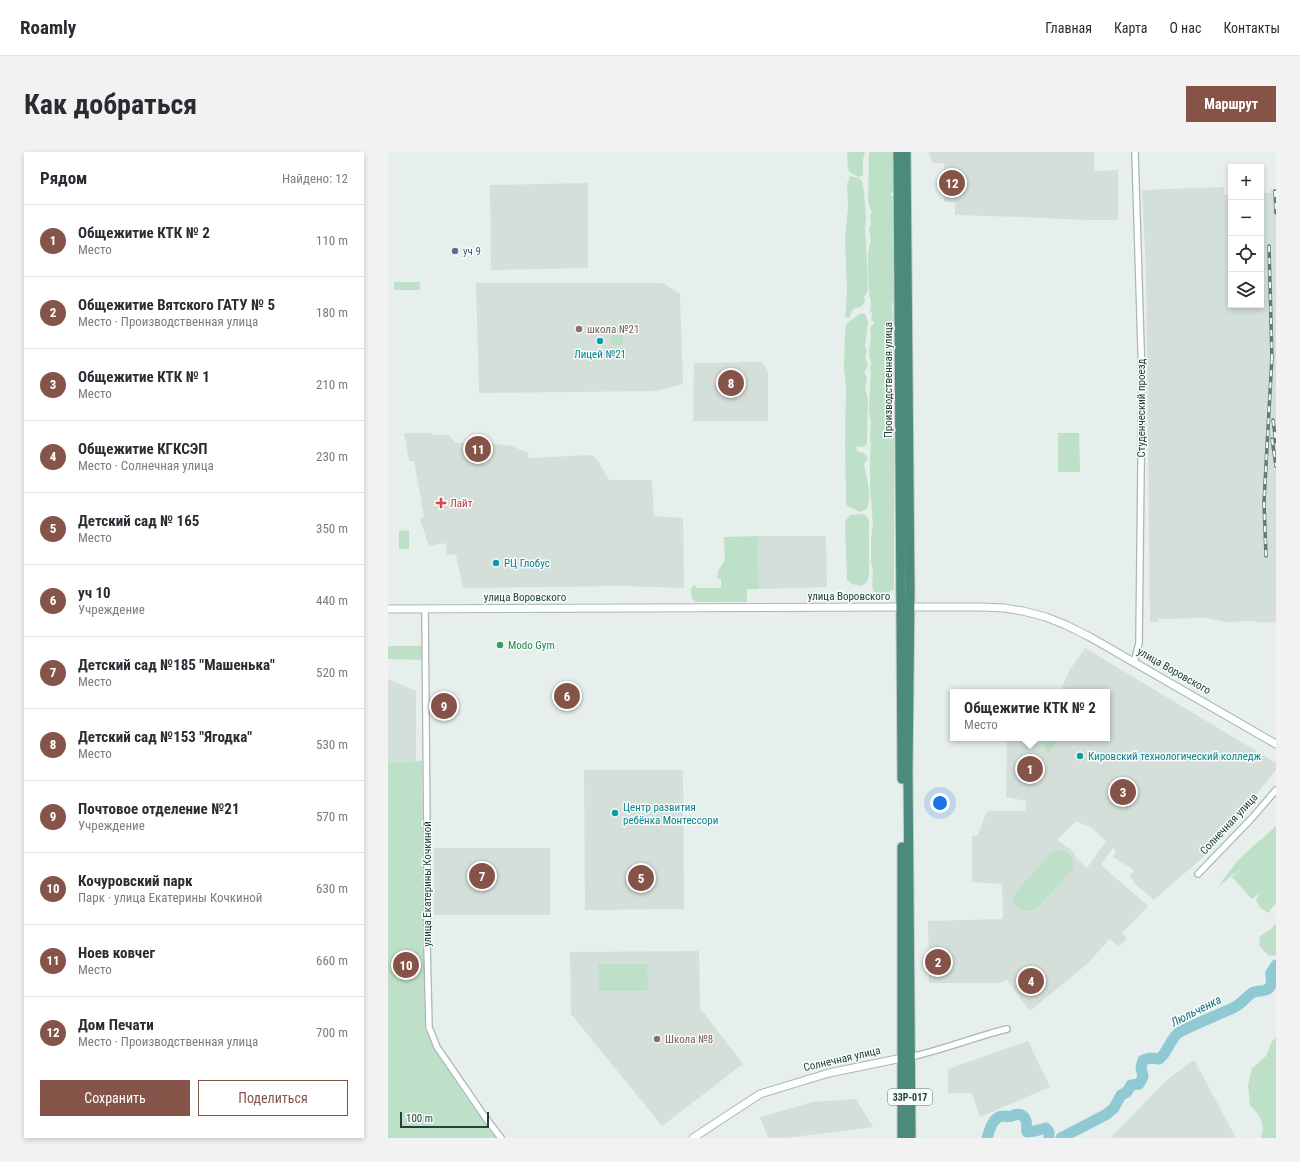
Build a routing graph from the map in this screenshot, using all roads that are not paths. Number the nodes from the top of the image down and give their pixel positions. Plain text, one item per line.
1 (898, 152) edge
2 (906, 152) edge
3 (1135, 152) edge
4 (905, 607) junction
5 (388, 609) edge
6 (425, 609) junction
7 (1134, 663) junction
8 (1276, 744) edge
9 (1276, 790) edge
10 (1198, 874) dead end
11 (1007, 1029) dead end
12 (906, 1057) junction
13 (501, 1138) edge
14 (694, 1138) edge
15 (902, 1138) edge
16 (910, 1138) edge

1 - 4 highway, Производственная улица
2 - 4 highway, Производственная улица
3 - 7 street, Студенческий проезд
4 - 6 main road, улица Воровского
4 - 7 main road, улица Воровского
4 - 12 highway
4 - 12 highway
5 - 6 main road, улица Воровского
6 - 13 street, улица Екатерины Кочкиной
7 - 8 main road, улица Воровского
9 - 10 street, Солнечная улица
11 - 12 street, Солнечная улица
12 - 14 main road, Солнечная улица
12 - 15 highway, 33Р-017
12 - 16 highway, 33Р-017

